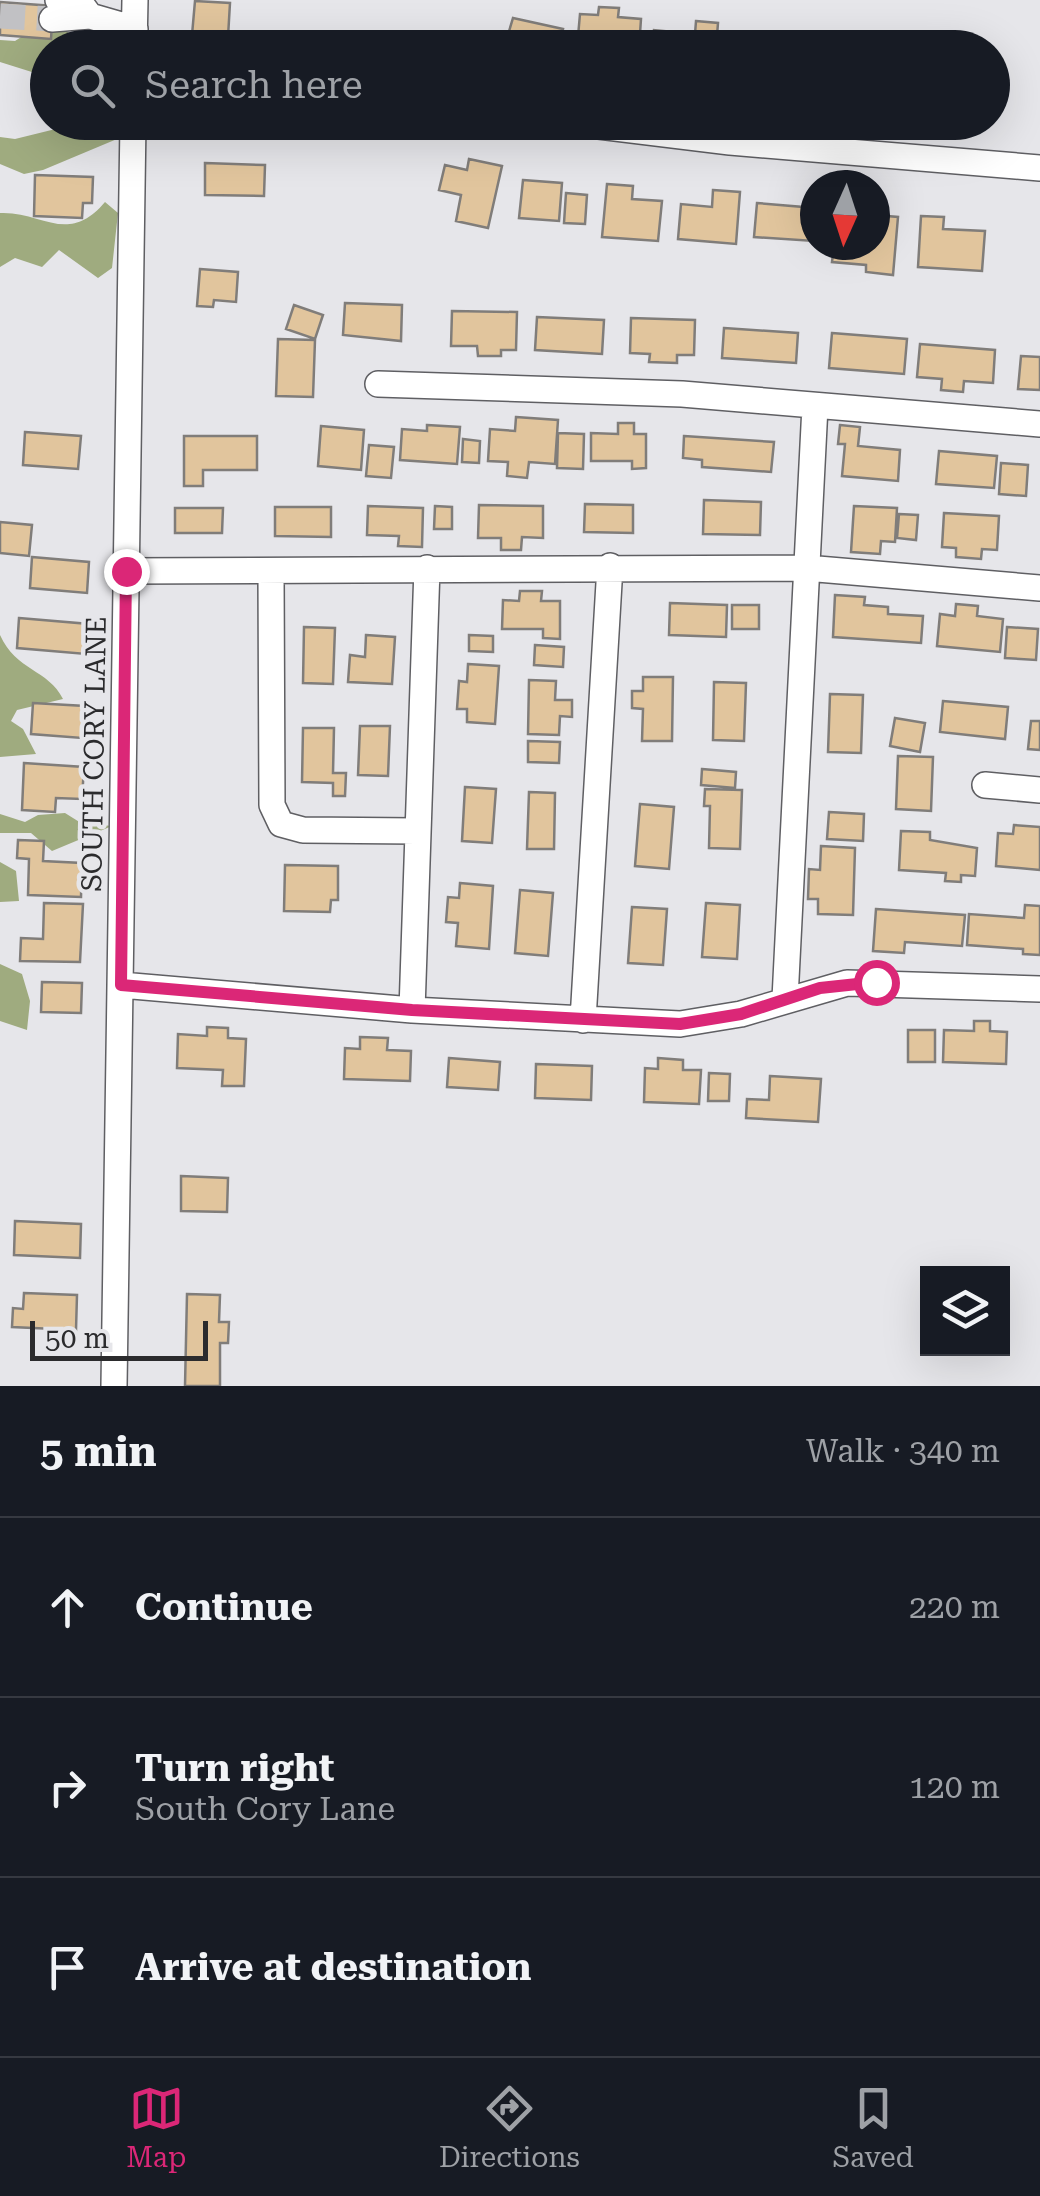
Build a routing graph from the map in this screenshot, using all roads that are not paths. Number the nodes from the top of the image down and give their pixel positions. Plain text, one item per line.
1 (135, 0) edge
2 (55, 10) tunnel mouth
3 (118, 30) edge
4 (134, 30) edge
5 (132, 140) edge
6 (714, 140) edge
7 (1040, 168) edge
8 (378, 384) dead end
9 (815, 406) junction
10 (1040, 424) edge
11 (610, 566) junction
12 (426, 568) junction
13 (806, 568) junction
14 (126, 571) junction
15 (271, 573) junction
16 (1040, 588) edge
17 (985, 785) dead end
18 (1040, 790) edge
19 (416, 831) junction
20 (121, 985) junction
21 (1040, 989) edge
22 (785, 1000) junction
23 (412, 1010) junction
24 (582, 1020) junction
25 (114, 1386) edge

1 - 4 street
2 - 3 street
5 - 14 street, SOUTH CORY LANE
6 - 7 street
8 - 9 street
9 - 10 street
9 - 13 street
11 - 12 street
11 - 13 street
11 - 24 street
12 - 15 street
12 - 19 street
13 - 16 street
13 - 22 street
14 - 15 street
14 - 20 street, SOUTH CORY LANE
15 - 19 street
17 - 18 street
19 - 23 street
20 - 23 street
20 - 25 street, SOUTH CORY LANE
21 - 22 street
22 - 24 street
23 - 24 street

